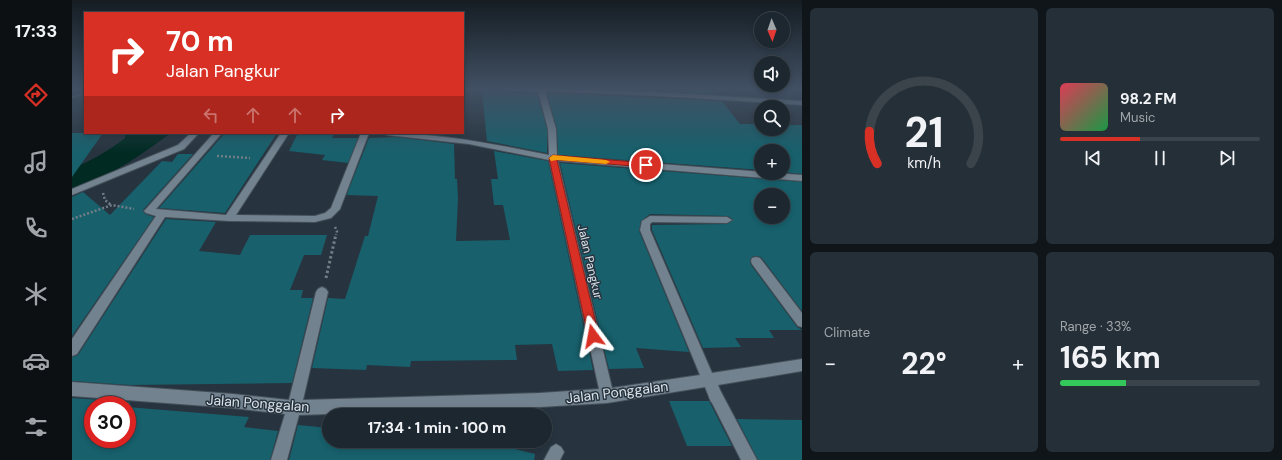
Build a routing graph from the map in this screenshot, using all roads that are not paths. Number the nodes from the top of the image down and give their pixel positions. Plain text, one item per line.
1 (547, 109) edge
2 (194, 134) edge
3 (217, 134) edge
4 (284, 134) edge
5 (365, 134) edge
6 (395, 134) edge
7 (553, 158) junction
8 (802, 178) edge
9 (72, 192) edge
10 (162, 214) junction
11 (229, 218) junction
12 (727, 220) dead end
13 (756, 261) dead end
14 (322, 292) road end
15 (802, 322) edge
16 (72, 350) edge
17 (802, 366) edge
18 (708, 380) junction
19 (72, 389) edge
20 (607, 396) junction
21 (294, 408) junction
22 (279, 460) edge
23 (749, 460) edge

1 - 7 street, Jalan Pangkur
2 - 9 street
3 - 10 street
4 - 11 street
5 - 11 street
6 - 7 street
7 - 8 street
7 - 20 street, Jalan Pangkur
10 - 11 street
10 - 16 street
12 - 18 street
13 - 15 street
14 - 21 street
17 - 18 street, Jalan Ponggalan
18 - 20 street, Jalan Ponggalan
18 - 23 street
19 - 21 street, Jalan Ponggalan
20 - 21 street, Jalan Ponggalan
21 - 22 street

